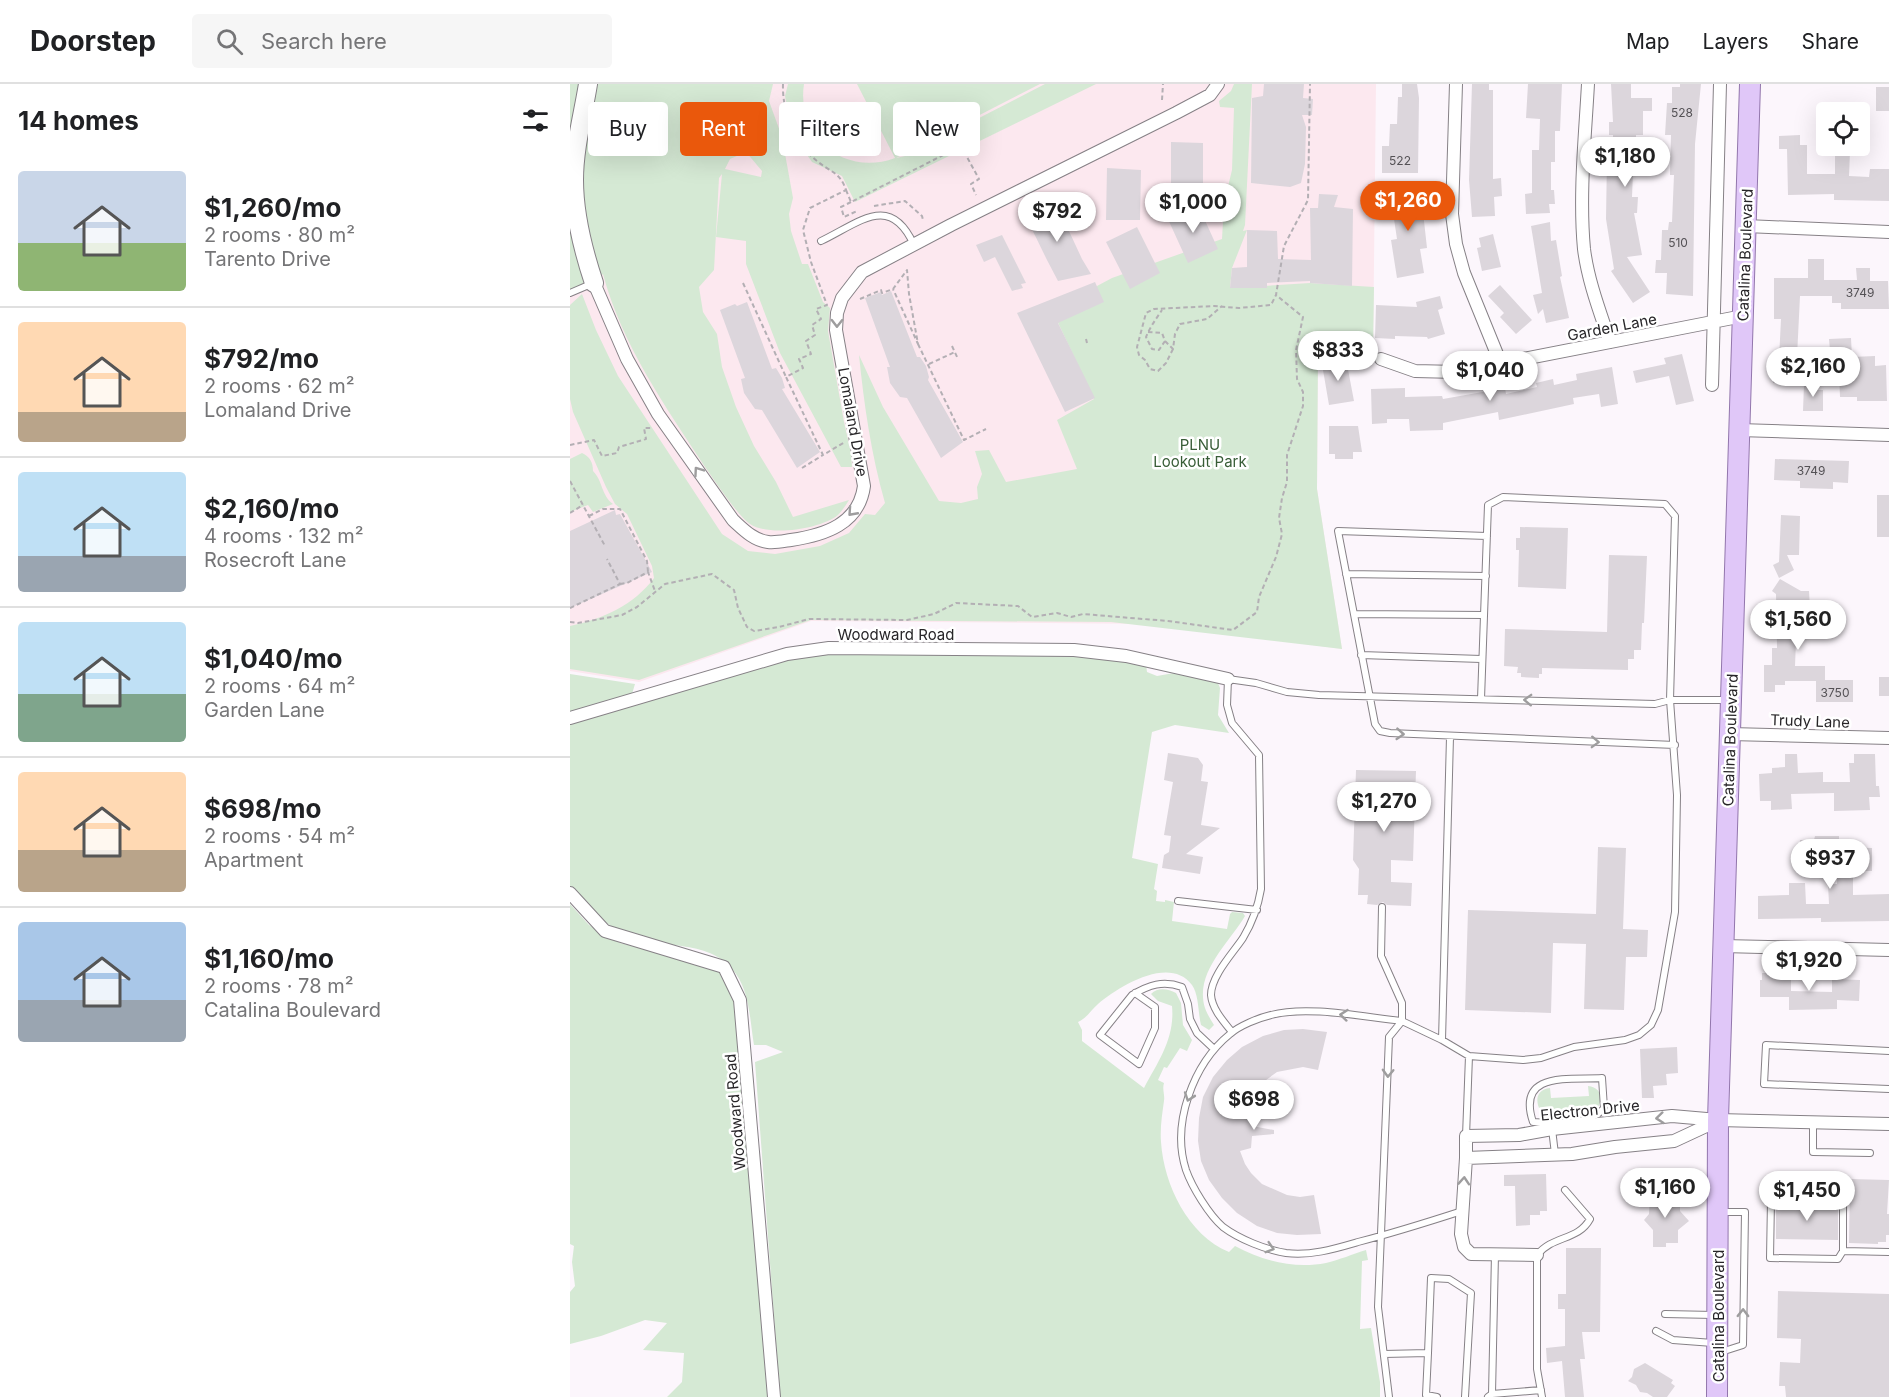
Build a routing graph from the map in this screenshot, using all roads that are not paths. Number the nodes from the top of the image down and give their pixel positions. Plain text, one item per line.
1 (588, 84) edge
2 (1218, 84) edge
3 (1456, 84) edge
4 (1588, 84) edge
5 (1720, 84) edge
6 (1750, 84) edge
7 (1746, 226) junction
8 (1889, 232) edge
9 (821, 241) dead end
10 (915, 245) junction
11 (594, 283) junction
12 (570, 293) edge
13 (1743, 316) junction
14 (1713, 322) junction
15 (1610, 342) junction
16 (1381, 359) dead end
17 (1501, 364) junction
18 (1712, 385) dead end
19 (1739, 430) junction
20 (1889, 435) edge
21 (1487, 536) junction
22 (1347, 574) junction
23 (1486, 576) junction
24 (1354, 614) junction
25 (1484, 615) junction
26 (1361, 655) junction
27 (1482, 659) junction
28 (1228, 679) junction
29 (1369, 695) junction
30 (1481, 699) junction
31 (1731, 699) junction
32 (1670, 700) junction
33 (570, 718) edge
34 (1730, 734) junction
35 (1450, 737) junction
36 (1889, 738) edge
37 (1675, 745) junction
38 (570, 893) edge
39 (1178, 902) dead end
40 (1382, 907) dead end
41 (1257, 910) junction
42 (1723, 946) junction
43 (1889, 951) edge
44 (1136, 993) junction
45 (1402, 1022) junction
46 (1232, 1032) junction
47 (1442, 1040) junction
48 (1214, 1049) junction
49 (1889, 1051) edge
50 (1469, 1056) junction
51 (1889, 1089) edge
52 (1718, 1120) junction
53 (1814, 1123) junction
54 (1889, 1124) edge
55 (1553, 1126) junction
56 (1466, 1136) junction
57 (1870, 1153) dead end
58 (1554, 1154) junction
59 (1466, 1158) junction
60 (1565, 1190) dead end
61 (1462, 1211) junction
62 (1719, 1212) junction
63 (1381, 1236) junction
64 (1843, 1251) junction
65 (1889, 1252) edge
66 (1495, 1254) junction
67 (1537, 1255) junction
68 (1665, 1314) dead end
69 (1718, 1315) junction
70 (1656, 1331) dead end
71 (1718, 1348) junction
72 (1428, 1353) junction
73 (1384, 1354) junction
74 (1542, 1394) edge
75 (1490, 1395) edge
76 (774, 1397) edge
77 (1389, 1397) edge
78 (1437, 1397) edge
79 (1465, 1397) edge
80 (1717, 1397) edge

1 - 11 street, Lomaland Drive
2 - 10 street, Lomaland Drive
3 - 17 street
4 - 15 street
5 - 14 street, Catalina Boulevard
6 - 7 main road, Catalina Boulevard
7 - 8 street
7 - 13 main road, Catalina Boulevard
9 - 10 lane
10 -> 11 street, Lomaland Drive
11 - 12 lane
13 - 14 street, Garden Lane
13 - 19 main road, Catalina Boulevard
14 - 15 street, Garden Lane
14 - 18 street, Catalina Boulevard
15 - 17 street, Garden Lane
16 - 17 street, Garden Lane
19 - 20 street
19 - 31 main road, Catalina Boulevard
21 - 22 lane
21 - 23 lane
21 - 32 lane
22 - 23 lane
22 - 24 lane
23 - 25 lane
24 - 25 lane
24 - 26 lane
25 - 27 lane
26 - 27 lane
26 - 29 lane
27 - 30 lane
28 - 29 lane
28 - 33 street, Woodward Road
28 - 41 lane
29 - 30 lane
29 -> 35 lane
32 -> 30 lane
31 - 32 lane
31 - 34 main road, Catalina Boulevard
32 - 37 lane
34 - 36 street, Trudy Lane
34 - 42 main road, Catalina Boulevard
35 -> 37 lane
35 - 47 lane
37 - 50 lane
38 - 76 street, Woodward Road
39 - 41 lane
40 - 45 lane
41 - 46 lane
42 - 43 street
42 - 52 main road, Catalina Boulevard
44 - 44 lane
44 - 48 lane
45 -> 46 lane
45 - 47 lane
45 -> 63 lane
46 - 48 lane
47 - 50 lane
48 -> 63 lane
49 - 51 lane
50 - 56 lane
52 - 53 street, Electron Drive
52 -> 55 street, Electron Drive
52 - 58 street, Electron Drive
52 - 62 main road, Catalina Boulevard
53 - 54 street, Electron Drive
53 - 57 lane
55 - 55 lane
55 - 56 street, Electron Drive
55 - 58 lane
56 - 59 street
58 - 59 street, Electron Drive
61 -> 59 street
60 - 67 lane
61 - 63 lane
61 - 66 street
62 - 69 main road, Catalina Boulevard
71 -> 62 lane
63 - 73 lane
64 - 64 lane
64 - 65 lane
66 - 67 street
66 - 75 lane
67 - 74 lane
68 - 69 lane
69 - 71 main road, Catalina Boulevard
70 - 71 lane
71 - 80 main road, Catalina Boulevard
72 - 73 lane
72 - 78 lane
72 - 79 lane
73 - 77 lane
74 - 75 lane

